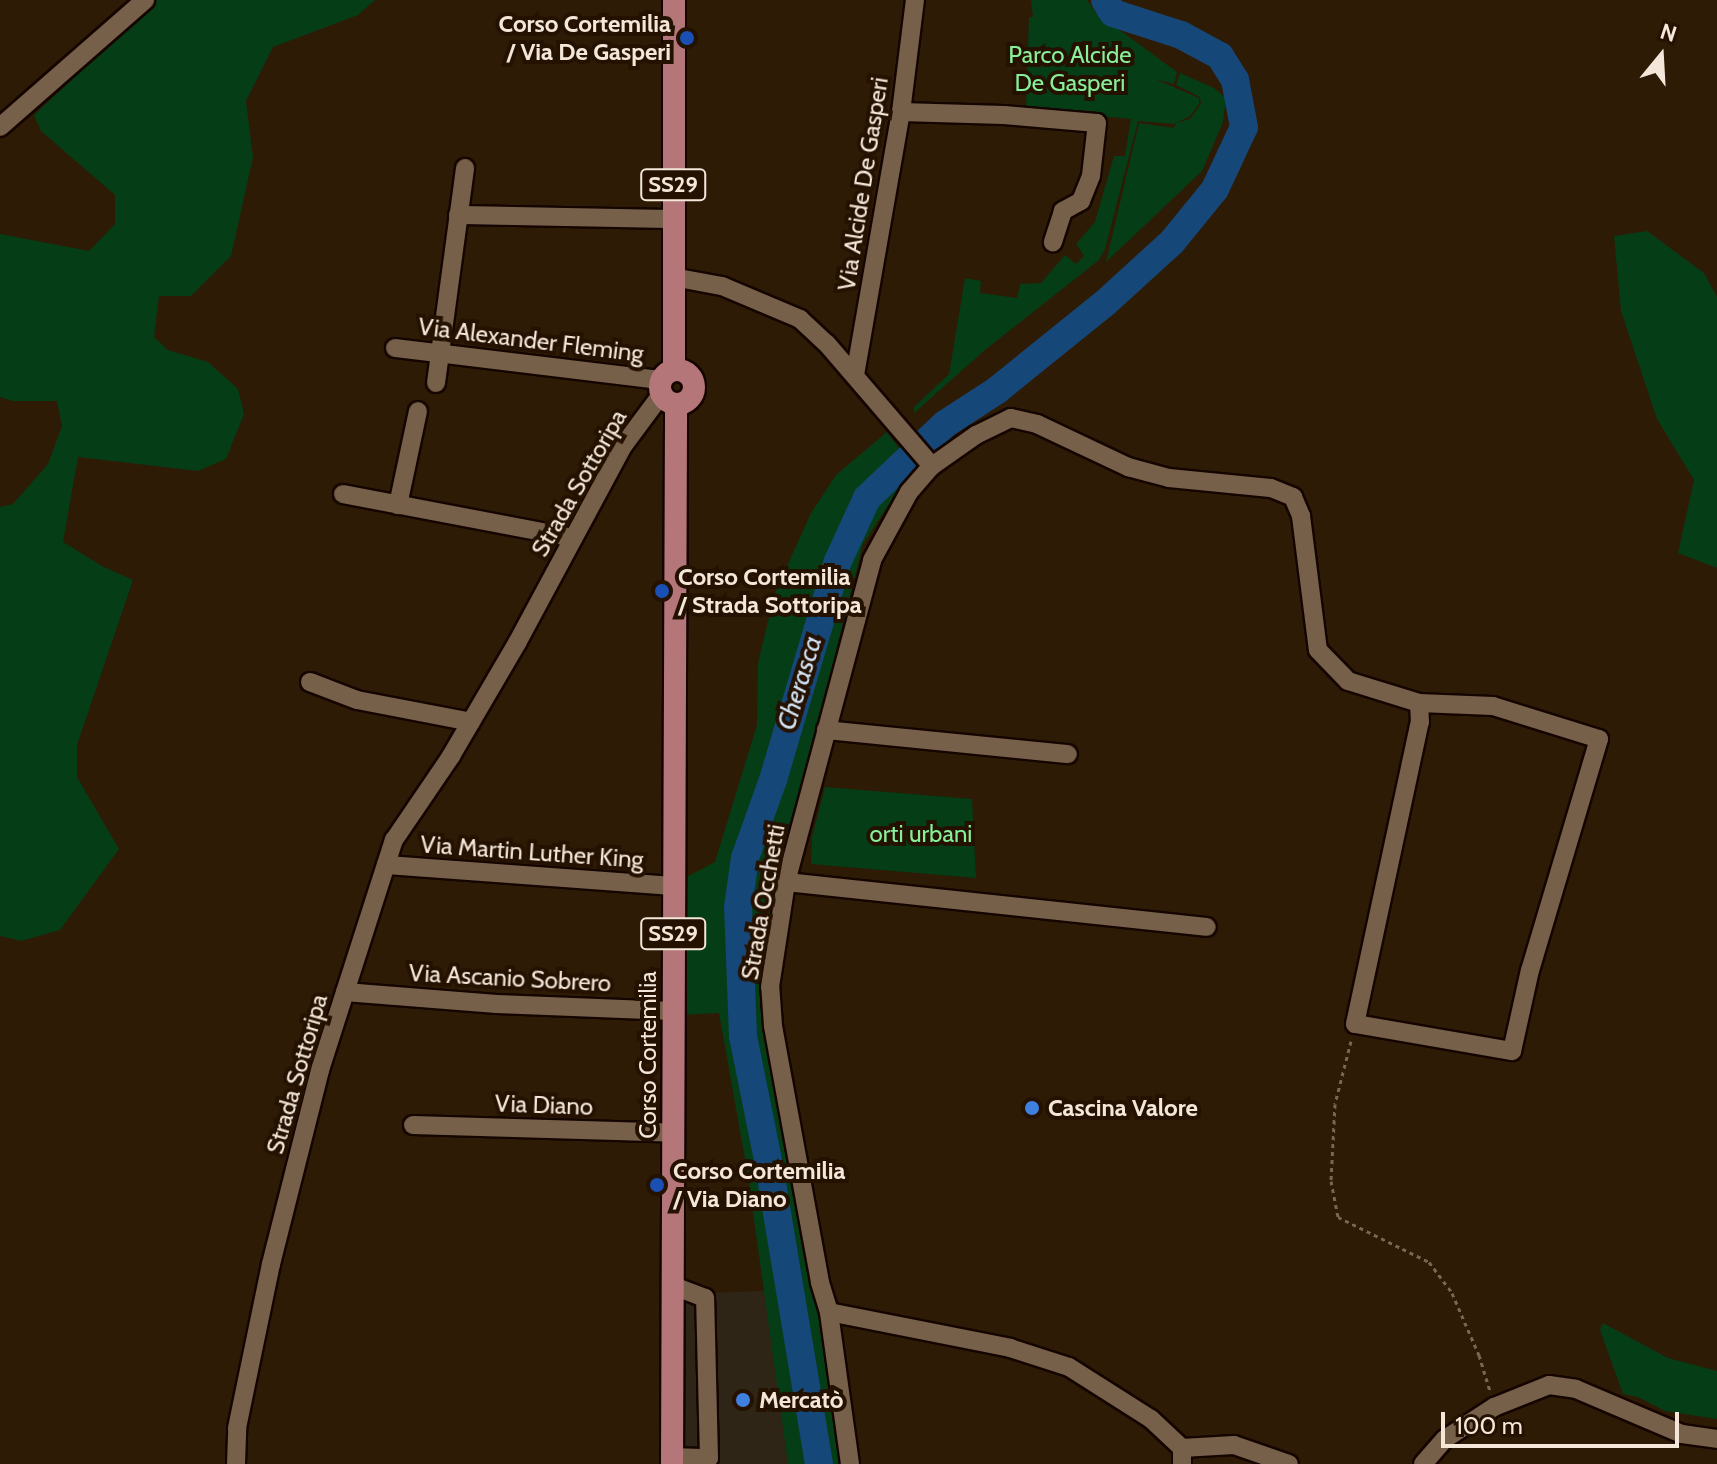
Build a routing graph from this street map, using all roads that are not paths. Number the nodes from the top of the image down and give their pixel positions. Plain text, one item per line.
1 (145, 0) edge
2 (674, 0) edge
3 (915, 0) edge
4 (901, 112) junction
5 (0, 127) edge
6 (465, 168) dead end
7 (458, 215) junction
8 (673, 219) junction
9 (1053, 242) dead end
10 (673, 277) junction
11 (395, 348) dead end
12 (441, 355) junction
13 (855, 375) junction
14 (436, 383) dead end
15 (668, 387) junction
16 (418, 411) dead end
17 (932, 466) junction
18 (343, 494) dead end
19 (398, 505) junction
20 (573, 538) junction
21 (310, 682) dead end
22 (1419, 703) junction
23 (471, 722) junction
24 (826, 730) junction
25 (1068, 754) dead end
26 (386, 865) junction
27 (786, 882) junction
28 (674, 886) junction
29 (1207, 927) dead end
30 (345, 992) junction
31 (673, 1011) junction
32 (413, 1125) dead end
33 (675, 1133) junction
34 (673, 1286) junction
35 (829, 1312) junction
36 (1717, 1439) edge
37 (1182, 1456) edge
38 (672, 1460) edge
39 (709, 1461) edge
40 (236, 1464) edge
41 (850, 1464) edge
42 (1289, 1464) edge
43 (1423, 1464) edge

1 - 5 street
2 - 8 main road, Corso Cortemilia / SS29
3 - 4 street, Via Alcide De Gasperi
4 - 9 street
4 - 13 street, Via Alcide De Gasperi
6 - 7 street
7 - 8 street
7 - 12 street
8 - 10 main road, Corso Cortemilia / SS29
10 - 13 street
10 - 15 main road, Corso Cortemilia / SS29
11 - 12 street, Via Alexander Fleming
12 - 14 street
12 - 15 street, Via Alexander Fleming
13 - 17 street
15 - 20 street, Strada Sottoripa
15 - 28 main road, Corso Cortemilia / SS29
16 - 19 street
17 - 22 street, Strada Occhetti
17 - 24 street, Strada Occhetti
18 - 19 street
19 - 20 street
20 - 23 street, Strada Sottoripa
21 - 23 street
22 - 22 street, Strada Occhetti
23 - 26 street, Strada Sottoripa
24 - 25 street
24 - 27 street, Strada Occhetti
26 - 28 street, Via Martin Luther King
26 - 30 street, Strada Sottoripa
27 - 29 street
27 - 35 street, Strada Occhetti
28 - 31 main road, Corso Cortemilia / SS29
30 - 31 street, Via Ascanio Sobrero
30 - 40 street, Strada Sottoripa
31 - 33 main road, Corso Cortemilia / SS29
32 - 33 street, Via Diano
33 - 34 main road, Corso Cortemilia / SS29
34 - 38 main road, Corso Cortemilia / SS29
34 - 39 street
35 - 37 street
35 - 41 street, Strada Occhetti
36 - 43 street
37 - 42 street
38 - 39 street

